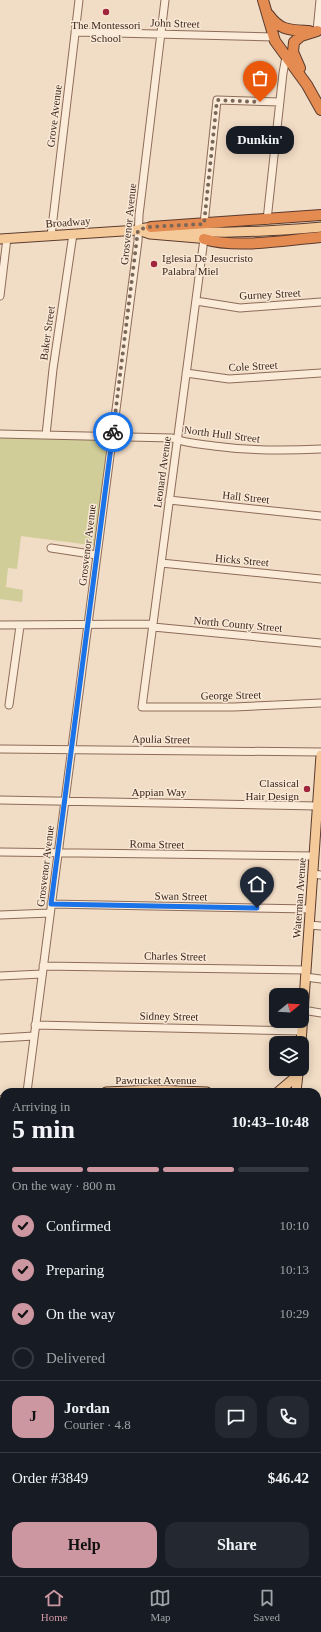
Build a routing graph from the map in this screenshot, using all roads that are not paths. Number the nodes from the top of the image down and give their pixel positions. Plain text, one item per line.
1 (79, 0) edge
2 (165, 0) edge
3 (320, 0) edge
4 (265, 5) edge
5 (319, 31) edge
6 (75, 32) junction
7 (161, 34) junction
8 (274, 38) junction
9 (286, 57) junction
10 (307, 85) junction
11 (280, 102) junction
12 (321, 110) edge
13 (321, 215) edge
14 (267, 220) junction
15 (204, 224) junction
16 (151, 227) junction
17 (321, 227) edge
18 (138, 230) junction
19 (261, 232) junction
20 (73, 234) junction
21 (51, 236) junction
22 (321, 237) edge
23 (4, 239) edge
24 (204, 239) junction
25 (0, 296) edge
26 (196, 301) junction
27 (321, 302) edge
28 (186, 373) junction
29 (321, 373) edge
30 (0, 434) edge
31 (46, 435) junction
32 (112, 437) junction
33 (177, 440) junction
34 (321, 449) edge
35 (169, 500) junction
36 (321, 516) edge
37 (51, 548) dead end
38 (97, 555) junction
39 (161, 563) junction
40 (321, 579) edge
41 (0, 625) edge
42 (88, 625) junction
43 (20, 626) junction
44 (153, 626) junction
45 (321, 643) edge
46 (321, 703) edge
47 (9, 705) dead end
48 (142, 707) joint
49 (0, 749) edge
50 (71, 749) junction
51 (321, 754) edge
52 (320, 771) edge
53 (0, 800) edge
54 (64, 802) junction
55 (317, 806) junction
56 (318, 828) edge
57 (0, 852) edge
58 (58, 853) junction
59 (314, 856) junction
60 (317, 874) edge
61 (51, 904) junction
62 (310, 909) junction
63 (50, 913) junction
64 (0, 915) edge
65 (309, 925) junction
66 (321, 926) edge
67 (43, 966) junction
68 (306, 973) junction
69 (42, 974) junction
70 (0, 976) edge
71 (321, 979) edge
72 (305, 988) edge
73 (309, 1011) edge
74 (321, 1013) edge
75 (35, 1025) junction
76 (301, 1028) edge
77 (301, 1031) junction
78 (34, 1036) junction
79 (301, 1036) edge
80 (0, 1038) edge
81 (294, 1076) edge
82 (298, 1076) edge
83 (28, 1088) edge
84 (282, 1088) edge
85 (296, 1088) edge

1 - 6 street, Grove Avenue
2 - 7 street, Grosvenor Avenue
3 - 5 street
4 - 5 highway
4 - 8 highway
5 - 10 highway
6 - 7 street, John Street
6 - 21 street, Grove Avenue
7 - 8 street, John Street
7 - 18 street, Grosvenor Avenue
8 - 9 highway
9 - 10 highway
9 - 11 street
10 - 12 highway
11 - 14 street
11 - 15 street
13 - 14 highway
14 - 15 highway
15 - 16 highway
16 - 18 main road, Broadway
16 - 19 main road, Broadway
17 - 19 main road, Broadway
18 - 20 main road, Broadway
18 - 24 main road, Broadway
18 - 32 street, Grosvenor Avenue
19 - 24 main road, Broadway
20 - 21 main road, Broadway
20 - 31 street, Baker Street
21 - 23 main road, Broadway
22 - 24 highway
23 - 25 street
24 - 26 street, Leonard Avenue
26 - 27 street, Gurney Street
26 - 28 street, Leonard Avenue
28 - 29 street, Cole Street
28 - 33 street, Leonard Avenue
30 - 31 street, North Hull Street
31 - 32 street, North Hull Street
32 - 33 street, North Hull Street
32 - 38 street, Grosvenor Avenue
33 - 34 street, North Hull Street
33 - 35 street, Leonard Avenue
35 - 36 street, Hall Street
35 - 39 street, Leonard Avenue
37 - 38 street
38 - 42 street, Grosvenor Avenue
39 - 40 street, Hicks Street
39 - 44 street, Leonard Avenue
41 - 43 street, North County Street
42 - 43 street, North County Street
42 - 44 street, North County Street
42 - 50 street, Grosvenor Avenue
43 - 47 street
44 - 45 street, North County Street
44 - 48 street, Leonard Avenue
46 - 48 street, George Street
49 - 50 street, Apulia Street
50 - 51 street, Apulia Street
50 - 54 street, Grosvenor Avenue
51 - 52 main road, Waterman Avenue
52 - 55 main road, Waterman Avenue
53 - 54 street, Appian Way
54 - 55 street, Appian Way
54 - 58 street, Grosvenor Avenue
55 - 56 main road, Waterman Avenue
56 - 59 main road, Waterman Avenue
57 - 58 street, Roma Street
58 - 59 street, Roma Street
58 - 61 street, Grosvenor Avenue
59 - 60 main road, Waterman Avenue
60 - 62 main road, Waterman Avenue
61 - 62 street, Swan Street
61 - 63 street, Grosvenor Avenue
62 - 65 main road, Waterman Avenue
63 - 64 street
63 - 67 street, Grosvenor Avenue
65 - 66 street
65 - 68 main road, Waterman Avenue
67 - 68 street, Charles Street
67 - 69 street, Grosvenor Avenue
68 - 71 street, Charles Street
68 - 72 main road, Waterman Avenue
69 - 70 street
69 - 75 street, Grosvenor Avenue
73 - 74 street
75 - 77 street, Sidney Street
75 - 78 street, Grosvenor Avenue
76 - 77 main road, Waterman Avenue
77 - 79 main road, Waterman Avenue
78 - 80 street
78 - 83 street, Grosvenor Avenue
81 - 84 main road
82 - 85 main road

